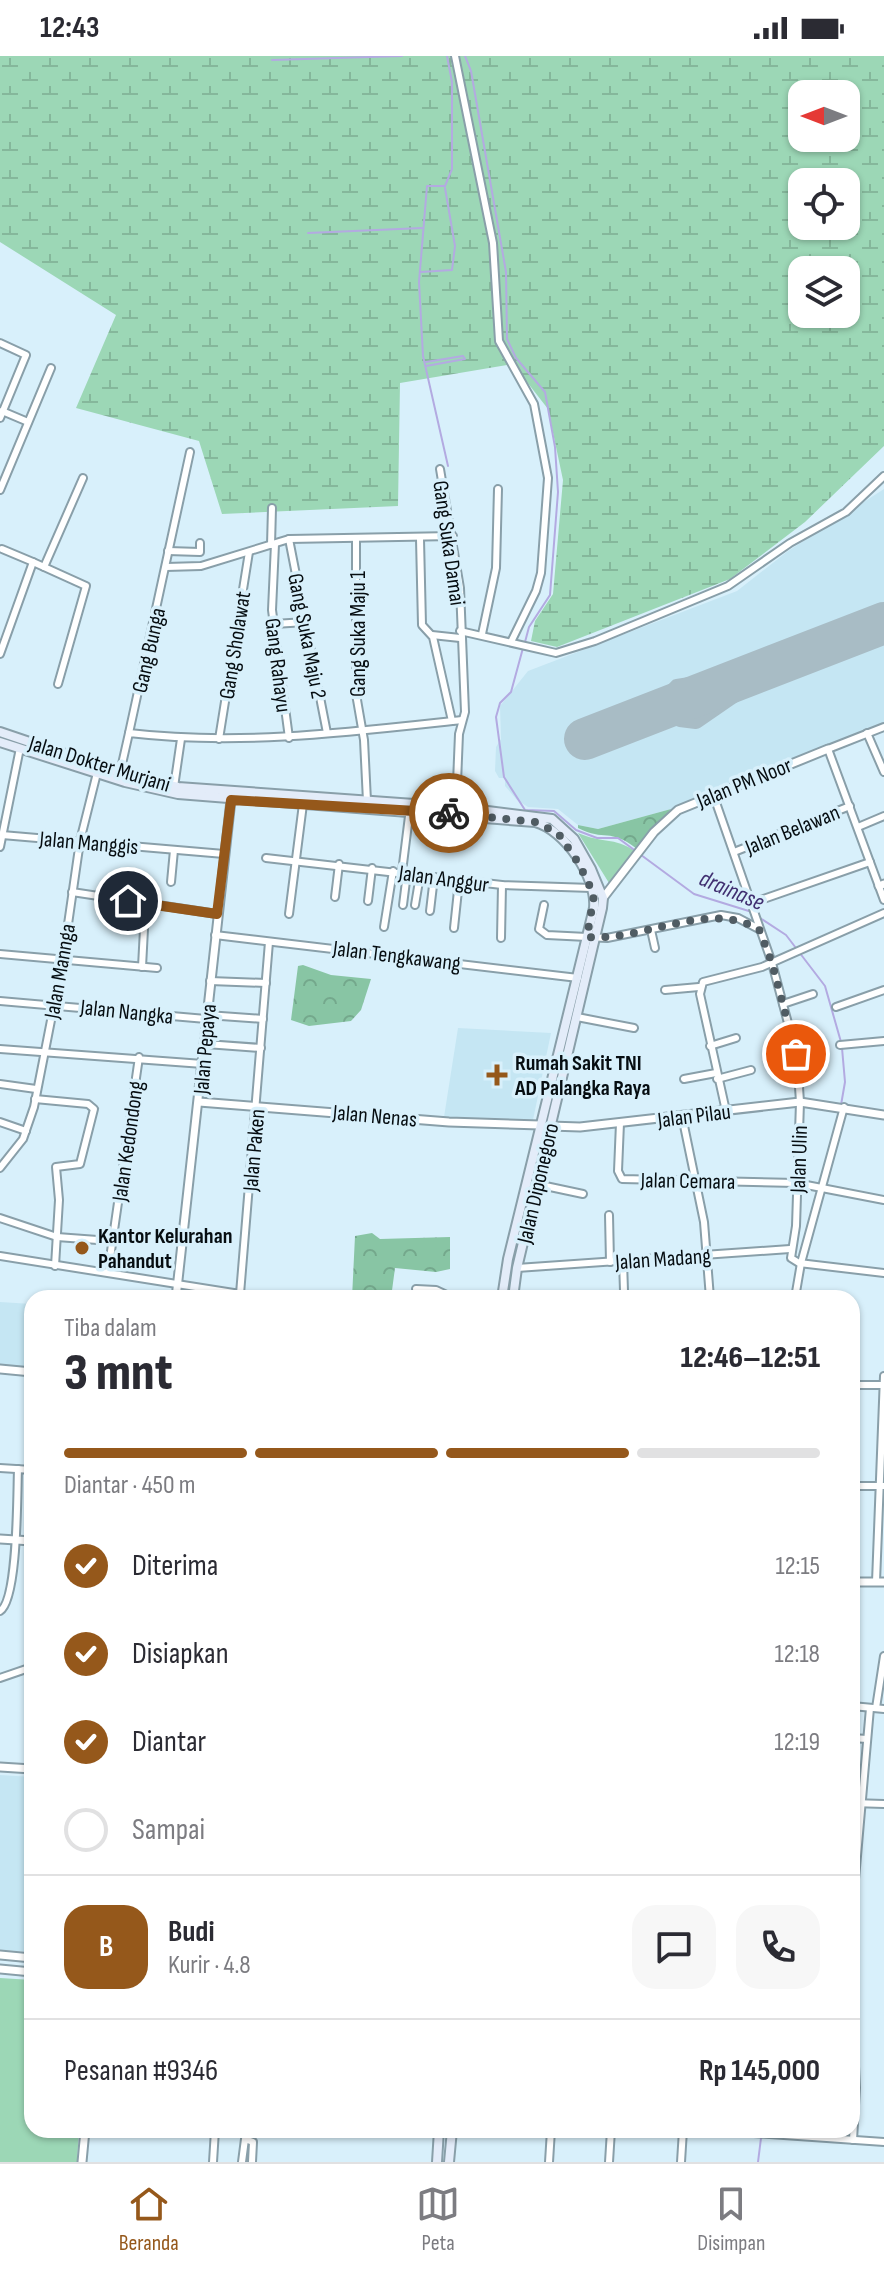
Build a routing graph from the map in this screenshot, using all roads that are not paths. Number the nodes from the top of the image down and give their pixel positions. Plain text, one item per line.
1 (455, 56) edge
2 (0, 343) edge
3 (51, 368) dead end
4 (1, 413) edge
5 (28, 422) junction
6 (190, 452) dead end
7 (440, 469) dead end
8 (884, 476) edge
9 (83, 478) dead end
10 (498, 489) dead end
11 (0, 490) edge
12 (272, 508) dead end
13 (453, 536) junction
14 (289, 539) junction
15 (356, 539) junction
16 (420, 539) junction
17 (200, 543) dead end
18 (273, 544) junction
19 (2, 549) edge
20 (168, 551) junction
21 (249, 552) junction
22 (33, 562) junction
23 (44, 567) junction
24 (166, 567) junction
25 (306, 622) junction
26 (274, 624) junction
27 (460, 634) junction
28 (482, 634) junction
29 (432, 635) junction
30 (511, 642) junction
31 (0, 654) edge
32 (58, 684) dead end
33 (462, 720) junction
34 (452, 721) junction
35 (884, 727) edge
36 (362, 729) junction
37 (129, 733) junction
38 (327, 733) junction
39 (867, 733) junction
40 (0, 736) edge
41 (289, 738) junction
42 (181, 739) junction
43 (219, 739) junction
44 (20, 748) junction
45 (828, 749) junction
46 (98, 769) junction
47 (884, 772) edge
48 (120, 773) junction
49 (174, 787) junction
50 (713, 794) junction
51 (231, 800) junction
52 (367, 801) junction
53 (342, 802) junction
54 (303, 804) junction
55 (850, 806) junction
56 (456, 807) junction
57 (410, 808) junction
58 (495, 814) junction
59 (884, 816) edge
60 (858, 827) junction
61 (2, 835) junction
62 (80, 841) junction
63 (0, 847) edge
64 (174, 850) junction
65 (734, 852) junction
66 (224, 854) junction
67 (266, 858) dead end
68 (297, 861) junction
69 (870, 862) junction
70 (339, 864) junction
71 (372, 868) junction
72 (393, 871) junction
73 (404, 872) junction
74 (420, 875) junction
75 (434, 877) junction
76 (459, 881) junction
77 (171, 882) dead end
78 (595, 884) junction
79 (502, 885) junction
80 (882, 885) edge
81 (72, 892) junction
82 (335, 897) dead end
83 (603, 898) junction
84 (884, 900) edge
85 (368, 901) dead end
86 (752, 903) junction
87 (403, 905) dead end
88 (415, 905) dead end
89 (544, 905) dead end
90 (430, 911) dead end
91 (884, 913) edge
92 (217, 914) junction
93 (289, 914) dead end
94 (384, 927) dead end
95 (454, 928) dead end
96 (144, 929) dead end
97 (759, 929) junction
98 (651, 930) junction
99 (215, 935) junction
100 (501, 938) dead end
101 (592, 938) junction
102 (269, 942) junction
103 (655, 948) dead end
104 (0, 954) edge
105 (63, 959) junction
106 (772, 963) junction
107 (142, 967) junction
108 (157, 968) dead end
109 (578, 978) junction
110 (210, 981) junction
111 (266, 983) junction
112 (699, 987) junction
113 (665, 990) dead end
114 (884, 990) edge
115 (813, 994) dead end
116 (0, 1001) edge
117 (54, 1004) junction
118 (783, 1004) junction
119 (836, 1007) dead end
120 (206, 1017) junction
121 (577, 1017) junction
122 (263, 1019) junction
123 (634, 1028) dead end
124 (736, 1038) dead end
125 (884, 1041) edge
126 (206, 1044) junction
127 (840, 1045) dead end
128 (710, 1046) junction
129 (261, 1048) junction
130 (0, 1049) edge
131 (44, 1052) junction
132 (796, 1054) junction
133 (139, 1057) junction
134 (771, 1062) dead end
135 (203, 1064) junction
136 (751, 1070) dead end
137 (716, 1076) junction
138 (684, 1079) dead end
139 (0, 1084) edge
140 (36, 1089) junction
141 (35, 1099) junction
142 (199, 1102) junction
143 (800, 1102) junction
144 (257, 1106) junction
145 (843, 1107) junction
146 (726, 1111) junction
147 (884, 1115) edge
148 (682, 1116) junction
149 (0, 1122) edge
150 (620, 1123) junction
151 (540, 1125) junction
152 (550, 1126) junction
153 (26, 1131) junction
154 (1, 1165) edge
155 (695, 1181) junction
156 (796, 1183) junction
157 (536, 1184) junction
158 (817, 1188) junction
159 (583, 1194) dead end
160 (884, 1200) edge
161 (609, 1215) dead end
162 (0, 1218) edge
163 (57, 1237) junction
164 (111, 1241) junction
165 (790, 1249) junction
166 (708, 1255) junction
167 (0, 1256) edge
168 (623, 1261) junction
169 (610, 1262) junction
170 (797, 1262) junction
171 (55, 1266) junction
172 (517, 1268) junction
173 (108, 1272) junction
174 (884, 1273) edge
175 (177, 1283) junction
176 (211, 1288) joint
177 (416, 1289) dead end
178 (177, 1290) edge
179 (218, 1290) edge
180 (241, 1290) edge
181 (436, 1290) edge
182 (503, 1290) edge
183 (514, 1290) edge
184 (624, 1290) edge
185 (710, 1290) edge
186 (795, 1290) edge
187 (0, 1369) edge
188 (24, 1371) edge
189 (884, 1376) edge
190 (860, 1385) edge
191 (884, 1385) edge
192 (882, 1439) edge
193 (0, 1468) edge
194 (18, 1469) junction
195 (24, 1469) edge
196 (860, 1486) edge
197 (882, 1486) edge
198 (0, 1539) edge
199 (14, 1540) junction
200 (24, 1541) edge
201 (880, 1582) edge
202 (0, 1611) edge
203 (884, 1659) edge
204 (24, 1670) edge
205 (0, 1678) edge
206 (877, 1708) edge
207 (860, 1739) edge
208 (867, 1739) junction
209 (0, 1767) edge
210 (24, 1768) edge
211 (862, 1804) junction
212 (884, 1804) edge
213 (860, 1826) edge
214 (0, 1955) edge
215 (24, 1957) edge
216 (0, 1969) edge
217 (24, 1971) edge
218 (84, 2138) edge
219 (214, 2138) edge
220 (438, 2138) edge
221 (451, 2138) edge
222 (550, 2138) edge
223 (610, 2138) edge
224 (682, 2138) edge
225 (829, 2138) edge
226 (853, 2140) joint
227 (884, 2142) edge
228 (82, 2162) edge
229 (213, 2162) edge
230 (242, 2162) edge
231 (252, 2162) edge
232 (437, 2162) edge
233 (449, 2162) edge
234 (549, 2162) edge
235 (609, 2162) edge
236 (681, 2162) edge

1 - 30 street
2 - 4 street
3 - 5 street
4 - 5 street
5 - 11 street
6 - 20 street, Gang Bunga
7 - 13 street, Gang Suka Damai
8 - 30 street
9 - 23 street
10 - 28 street, Gang Suka Damai
12 - 18 street, Gang Rahayu
13 - 16 street
13 - 27 street, Gang Suka Damai
14 - 15 street
14 - 18 street
14 - 25 street, Gang Suka Maju 2
15 - 16 street
15 - 36 street, Gang Suka Maju 1
16 - 29 street
17 - 20 street
18 - 21 street
18 - 26 street, Gang Rahayu
19 - 22 street
20 - 24 street, Gang Bunga
21 - 24 street
21 - 43 street, Gang Sholawat
22 - 23 street
22 - 31 street
23 - 32 street
24 - 37 street, Gang Bunga
25 - 26 street
25 - 38 street, Gang Suka Maju 2
26 - 41 street, Gang Rahayu
27 - 28 street
27 - 29 street
27 - 33 street, Gang Suka Damai
28 - 30 street
29 - 34 street
33 - 34 street
33 - 56 street, Gang Suka Damai
34 - 36 street
35 - 39 street
36 - 38 street
36 - 52 street, Gang Suka Maju 1
37 - 42 street
37 - 48 street, Gang Bunga
38 - 41 street
39 - 45 street
39 - 47 street
40 - 44 main road, Jalan Dokter Murjani
40 - 46 main road, Jalan Dokter Murjani
41 - 43 street
42 - 43 street
42 - 49 street
44 - 46 main road, Jalan Dokter Murjani
44 - 61 street
45 - 50 street, Jalan PM Noor
45 - 55 street
46 - 48 main road, Jalan Dokter Murjani
46 - 51 main road, Jalan Dokter Murjani
46 - 62 street, Jalan Mannga
48 - 49 main road, Jalan Dokter Murjani
49 - 53 main road, Jalan Dokter Murjani
50 - 65 street, Jalan Ulin
50 - 83 street, Jalan PM Noor
51 - 54 main road, Jalan Dokter Murjani
51 - 66 street, Jalan Pepaya
52 - 53 main road, Jalan Dokter Murjani
52 - 57 main road, Jalan Dokter Murjani
53 - 54 main road, Jalan Dokter Murjani
53 - 57 main road, Jalan Dokter Murjani
54 - 68 street
55 - 60 street
55 - 65 street, Jalan Belawan
56 - 57 main road, Jalan Dokter Murjani
56 - 58 main road, Jalan Dokter Murjani
57 - 58 main road, Jalan Dokter Murjani
57 - 73 street
58 - 78 main road, Jalan Dokter Murjani
59 - 60 street
60 - 69 street
61 - 62 street, Jalan Manggis
61 - 63 street
62 - 64 street, Jalan Manggis
62 - 81 street, Jalan Mannga
64 - 66 street, Jalan Manggis
64 - 77 street
65 - 86 street, Jalan Ulin
66 - 92 street, Jalan Pepaya
67 - 68 street, Jalan Anggur
68 - 70 street, Jalan Anggur
68 - 93 street
69 - 80 street
69 - 86 street
70 - 71 street, Jalan Anggur
70 - 82 street
71 - 72 street, Jalan Anggur
71 - 85 street
72 - 73 street, Jalan Anggur
72 - 94 street
73 - 74 street, Jalan Anggur
73 - 87 street
74 - 75 street, Jalan Anggur
74 - 88 street
75 - 76 street, Jalan Anggur
75 - 90 street
76 - 79 street, Jalan Anggur
76 - 95 street
78 - 79 street, Jalan Anggur
78 - 83 main road, Jalan Diponegoro
78 - 101 main road, Jalan Diponegoro
79 - 100 street
80 - 84 street
81 - 92 street
81 - 105 street, Jalan Mannga
83 - 101 main road, Jalan Diponegoro
86 - 97 street, Jalan Ulin
89 - 101 street
91 - 106 street
92 - 99 street, Jalan Pepaya
96 - 107 street
97 - 98 street
97 - 106 street, Jalan Ulin
98 - 101 street
98 - 103 street
99 - 102 street, Jalan Tengkawang
99 - 110 street, Jalan Pepaya
101 - 109 main road, Jalan Diponegoro
101 - 121 main road, Jalan Diponegoro
102 - 109 street, Jalan Tengkawang
102 - 111 street, Jalan Paken
104 - 105 street
105 - 107 street
105 - 117 street, Jalan Mannga
106 - 112 street
106 - 118 street, Jalan Ulin
107 - 108 street
109 - 151 main road, Jalan Diponegoro
110 - 111 street
110 - 120 street, Jalan Pepaya
111 - 122 street, Jalan Paken
112 - 113 street
112 - 128 street
114 - 119 street
115 - 118 street
116 - 117 street, Jalan Nangka
117 - 120 street, Jalan Nangka
117 - 131 street, Jalan Mannga
118 - 132 street, Jalan Ulin
120 - 122 street, Jalan Nangka
120 - 126 street, Jalan Pepaya
121 - 123 street
121 - 152 main road, Jalan Diponegoro
122 - 129 street, Jalan Paken
124 - 128 street
125 - 127 street
126 - 129 street
126 - 135 street, Jalan Pepaya
128 - 137 street
129 - 144 street, Jalan Paken
130 - 131 street
131 - 133 street
131 - 140 street, Jalan Mannga
132 - 134 street
132 - 143 street, Jalan Ulin
133 - 135 street
133 - 164 street, Jalan Kedondong
135 - 142 street, Jalan Pepaya
136 - 137 street
137 - 138 street
137 - 146 street
139 - 140 street
140 - 141 street, Jalan Mannga
141 - 153 street, Jalan Mannga
141 - 163 street
142 - 144 street, Jalan Nenas
142 - 175 street, Jalan Pepaya
143 - 145 street, Jalan Pilau
143 - 146 street, Jalan Pilau
143 - 156 street, Jalan Ulin
144 - 151 street, Jalan Nenas
144 - 180 street, Jalan Paken
145 - 147 street, Jalan Pilau
145 - 158 street
146 - 148 street, Jalan Pilau
148 - 150 street, Jalan Pilau
148 - 155 street
149 - 153 street
150 - 152 street, Jalan Pilau
150 - 155 street, Jalan Cemara
151 - 152 main road, Jalan Nenas
151 - 182 main road, Jalan Diponegoro
152 - 157 main road, Jalan Diponegoro
153 - 154 street, Jalan Mannga
155 - 156 street, Jalan Cemara
155 - 166 street
156 - 158 street, Jalan Cemara
156 - 165 street, Jalan Ulin
157 - 159 street
157 - 172 main road, Jalan Diponegoro
158 - 160 street, Jalan Cemara
158 - 170 street
161 - 169 street
162 - 163 street
163 - 164 street
163 - 171 street
164 - 173 street, Jalan Kedondong
165 - 166 street, Jalan Madang
165 - 170 street
166 - 168 street, Jalan Madang
166 - 185 street
167 - 171 street, Jalan Paken
168 - 169 street, Jalan Madang
168 - 184 street
169 - 172 street, Jalan Madang
170 - 174 street
170 - 186 street
171 - 173 street, Jalan Paken
172 - 183 main road, Jalan Diponegoro
173 - 175 street, Jalan Paken
175 - 176 street, Jalan Paken
175 - 178 street, Jalan Pepaya
176 - 179 street, Jalan Paken
177 - 181 street
187 - 188 street
189 - 191 street
190 - 191 street
191 - 192 street
192 - 197 street
193 - 194 street
194 - 195 street
194 - 199 street
196 - 197 street
197 - 201 street
198 - 199 street
199 - 200 street
199 - 202 street
203 - 206 street
204 - 205 street
206 - 208 street
207 - 208 street
208 - 211 street
209 - 210 street
211 - 212 street
211 - 213 street
214 - 215 street
216 - 217 street
218 - 228 street
219 - 229 street
220 - 232 main road
221 - 233 main road
222 - 234 street
223 - 235 street
224 - 236 street
225 - 226 street
226 - 227 street
230 - 231 street

